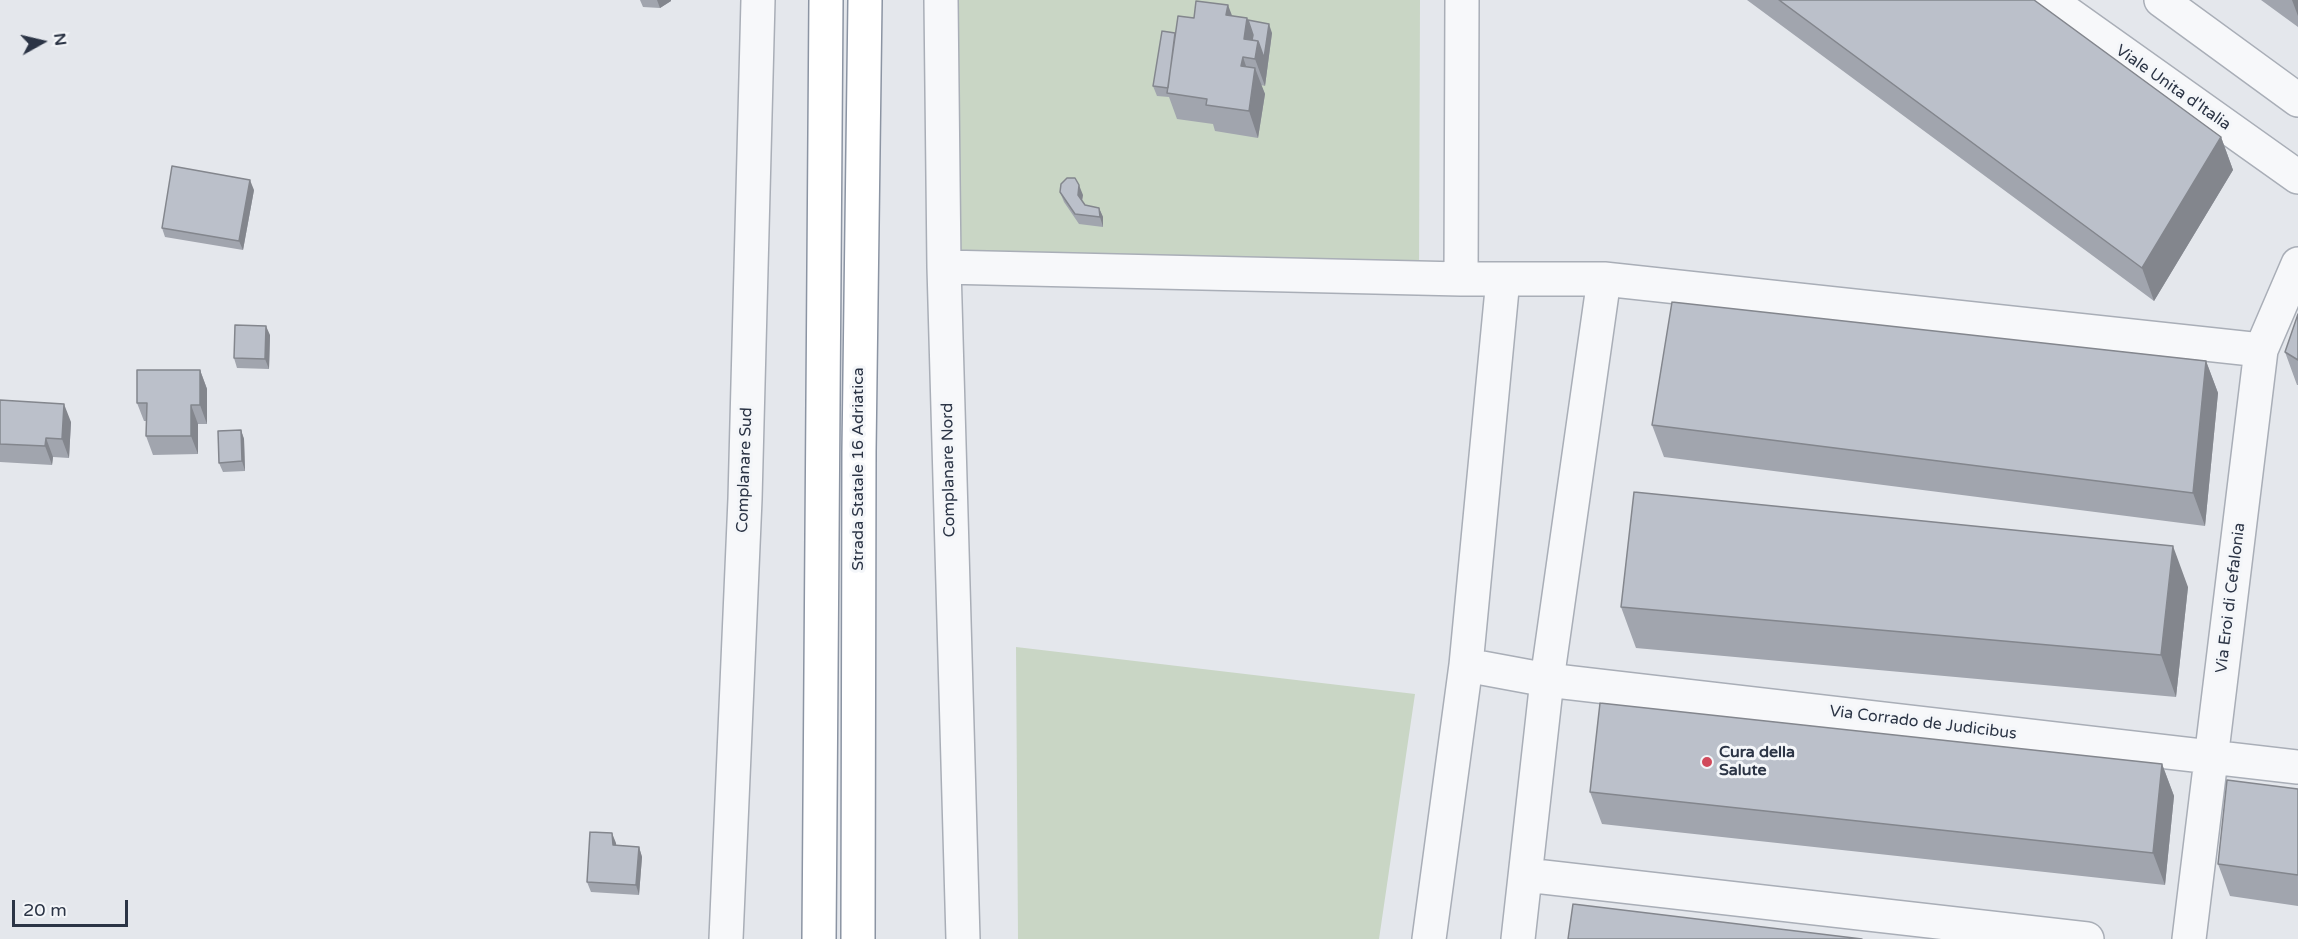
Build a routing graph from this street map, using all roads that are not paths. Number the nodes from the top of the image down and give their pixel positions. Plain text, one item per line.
1 (758, 0) edge
2 (826, 0) edge
3 (865, 0) edge
4 (941, 0) edge
5 (1462, 0) edge
6 (2049, 0) edge
7 (2161, 0) edge
8 (2298, 99) edge
9 (2298, 177) edge
10 (2298, 264) edge
11 (944, 267) junction
12 (1461, 279) junction
13 (1503, 279) junction
14 (1604, 279) junction
15 (2261, 350) junction
16 (1466, 665) junction
17 (1547, 680) junction
18 (2211, 757) junction
19 (2298, 767) edge
20 (1526, 875) junction
21 (726, 939) edge
22 (819, 939) edge
23 (858, 939) edge
24 (963, 939) edge
25 (1429, 939) edge
26 (1518, 939) edge
27 (2087, 939) edge
28 (2189, 939) edge

1 - 21 street, Complanare Sud
2 - 22 highway
3 - 23 highway, Strada Statale 16 Adriatica
4 - 11 street, Complanare Nord
5 - 12 street
6 - 9 street, Viale Unita d'Italia
7 - 8 street
10 - 15 street, Via Eroi di Cefalonia
11 - 12 street
11 - 24 street, Complanare Nord
12 - 13 street
13 - 14 street
13 - 16 street
14 - 15 street
14 - 17 street
15 - 18 street, Via Eroi di Cefalonia
16 - 17 street, Via Corrado de Judicibus
16 - 25 street
17 - 18 street, Via Corrado de Judicibus
17 - 20 street
18 - 19 street, Via Corrado de Judicibus
18 - 28 street, Via Eroi di Cefalonia
20 - 26 street
20 - 27 street

